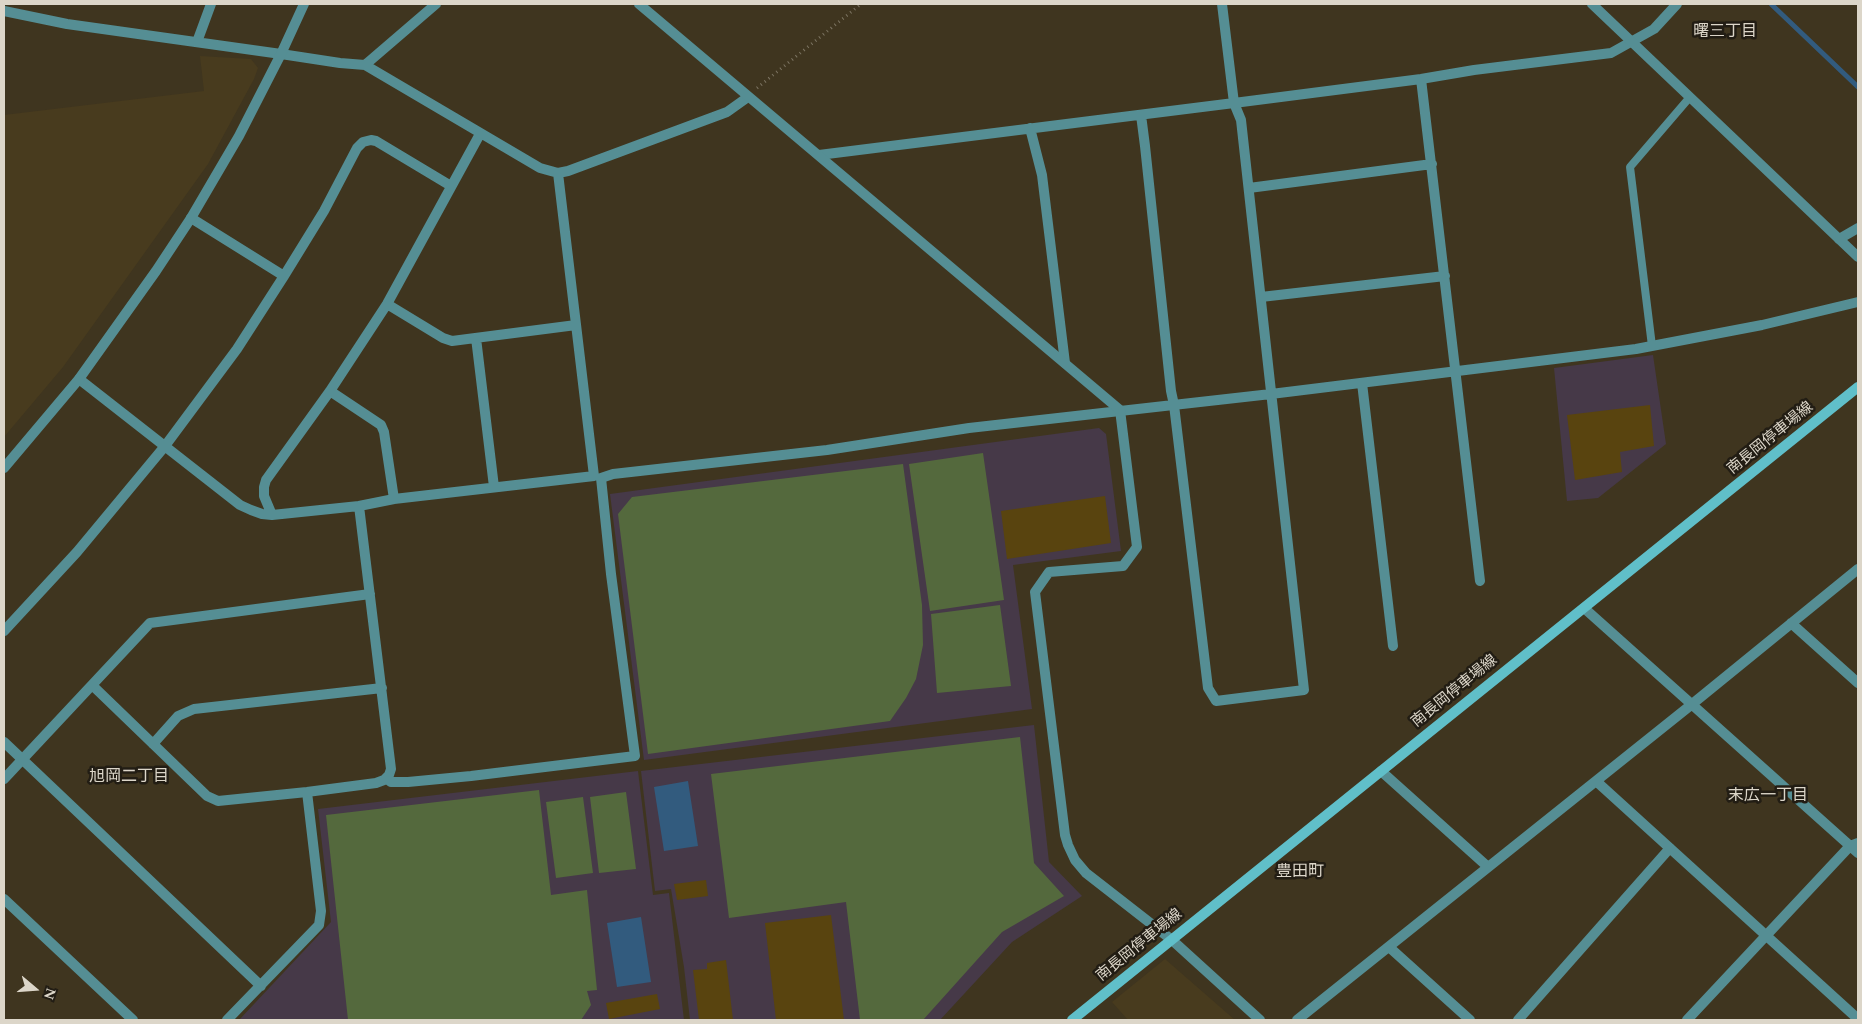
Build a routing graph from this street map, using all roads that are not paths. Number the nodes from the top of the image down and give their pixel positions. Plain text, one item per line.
1 (211, 4) edge
2 (304, 4) edge
3 (436, 4) edge
4 (639, 4) edge
5 (1222, 4) edge
6 (1592, 4) edge
7 (1677, 4) edge
8 (4, 11) edge
9 (198, 42) junction
10 (1633, 42) junction
11 (281, 54) junction
12 (364, 65) junction
13 (1421, 79) junction
14 (748, 97) junction
15 (1690, 97) junction
16 (1234, 103) junction
17 (1141, 114) junction
18 (1030, 128) junction
19 (480, 134) junction
20 (819, 155) junction
21 (1432, 164) junction
22 (558, 174) junction
23 (451, 186) junction
24 (1249, 188) junction
25 (191, 218) junction
26 (1858, 228) edge
27 (1840, 239) junction
28 (1858, 257) edge
29 (284, 276) junction
30 (1445, 276) junction
31 (1261, 297) junction
32 (1858, 302) edge
33 (387, 304) junction
34 (576, 325) junction
35 (476, 338) junction
36 (1652, 346) junction
37 (1065, 364) junction
38 (1456, 371) junction
39 (79, 379) junction
40 (1362, 383) junction
41 (1858, 387) edge
42 (330, 391) junction
43 (1271, 394) junction
44 (1174, 405) junction
45 (1120, 410) junction
46 (165, 446) junction
47 (4, 468) edge
48 (598, 477) junction
49 (494, 487) junction
50 (394, 499) junction
51 (359, 506) junction
52 (272, 515) junction
53 (1858, 569) edge
54 (1480, 581) dead end
55 (370, 594) junction
56 (1584, 608) junction
57 (1791, 623) junction
58 (4, 631) edge
59 (1393, 646) dead end
60 (1858, 683) edge
61 (92, 685) junction
62 (382, 688) junction
63 (1692, 705) junction
64 (4, 742) edge
65 (154, 744) junction
66 (22, 760) junction
67 (1381, 771) junction
68 (386, 778) junction
69 (4, 779) edge
70 (1596, 781) junction
71 (307, 792) junction
72 (1854, 844) edge
73 (1670, 848) junction
74 (1858, 853) edge
75 (1488, 867) junction
76 (4, 899) edge
77 (1766, 935) junction
78 (1172, 940) junction
79 (1389, 947) junction
80 (260, 986) junction
81 (1858, 1019) edge
82 (133, 1020) edge
83 (227, 1020) edge
84 (1072, 1020) edge
85 (1260, 1020) edge
86 (1296, 1020) edge
87 (1470, 1020) edge
88 (1518, 1020) edge
89 (1687, 1020) edge

1 - 9 street
2 - 11 street
3 - 12 street
4 - 14 street
5 - 16 street
6 - 10 street
7 - 10 street
8 - 9 street
9 - 11 street
10 - 13 street
10 - 15 street
11 - 12 street
11 - 25 street
12 - 19 street
13 - 16 street
13 - 21 street
14 - 20 street
14 - 22 street
15 - 27 street
15 - 36 lane
16 - 17 street
16 - 24 street
17 - 18 street
17 - 44 street
18 - 20 street
18 - 37 street
19 - 22 street
19 - 23 street
20 - 37 street
21 - 24 street
21 - 30 street
22 - 34 street
23 - 29 street
23 - 33 street
24 - 31 street
25 - 29 street
25 - 39 street
26 - 27 street
27 - 28 street
29 - 46 street
30 - 31 street
30 - 38 street
31 - 43 street
32 - 36 street
33 - 35 street
33 - 42 street
34 - 35 street
34 - 48 street
35 - 49 street
36 - 38 street
37 - 45 street
38 - 40 street
38 - 54 street
39 - 46 street
39 - 47 street
40 - 43 street
40 - 59 street
41 - 56 main road, 南長岡停車場線
42 - 50 street
42 - 52 street
43 - 44 street
43 - 44 street
44 - 45 street
45 - 48 street
45 - 78 street
46 - 52 street
46 - 58 street
48 - 49 street
48 - 68 street
49 - 50 street
50 - 51 street
51 - 52 street
51 - 55 street
53 - 57 street
55 - 61 street
55 - 62 street
56 - 63 street
56 - 67 main road, 南長岡停車場線
57 - 60 street
57 - 63 street
61 - 65 street
61 - 66 street
62 - 65 street
62 - 68 street
63 - 70 street
63 - 72 street
64 - 66 street
65 - 71 street
66 - 69 street
66 - 80 street
67 - 75 street
67 - 78 main road, 南長岡停車場線
68 - 71 street
70 - 73 street
70 - 75 street
71 - 80 street
72 - 74 street
72 - 77 street
73 - 77 street
73 - 88 street
75 - 79 street
76 - 82 street
77 - 81 street
77 - 89 street
78 - 84 main road, 南長岡停車場線
78 - 85 street
79 - 86 street
79 - 87 street
80 - 83 street

